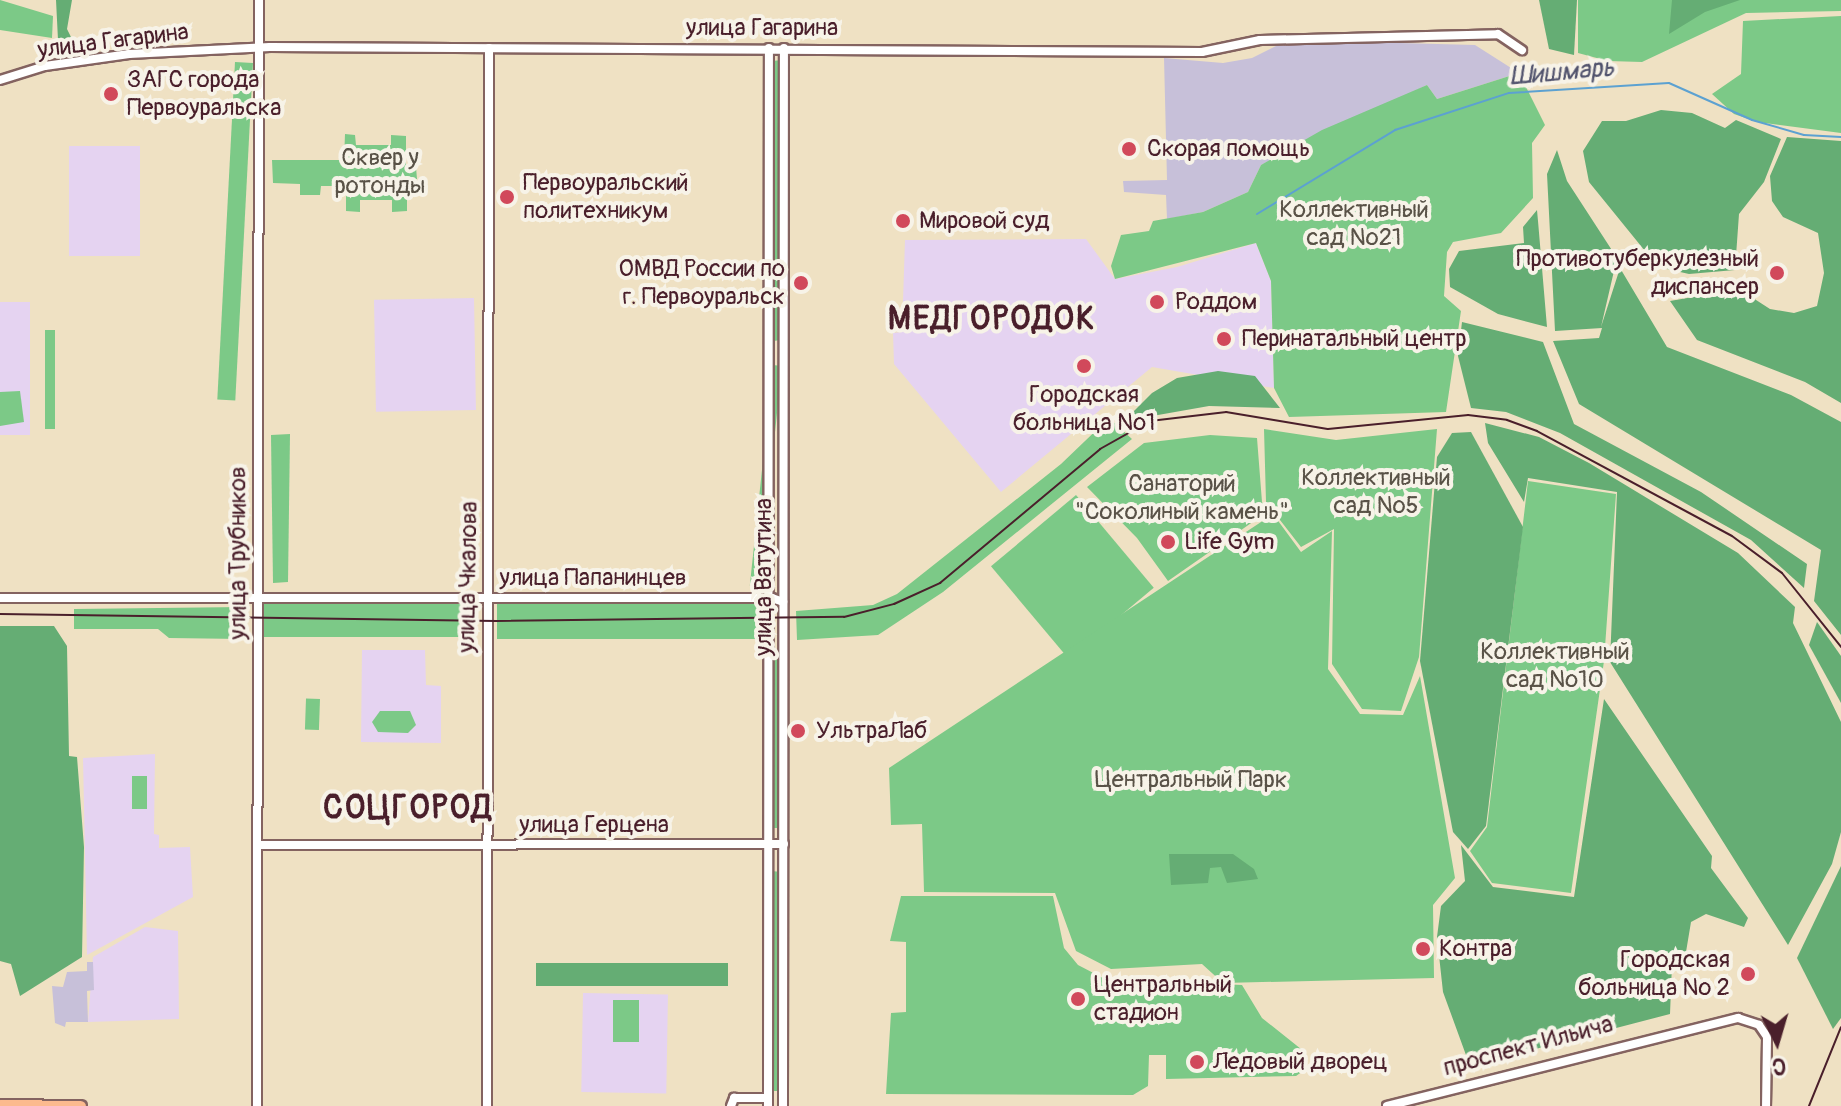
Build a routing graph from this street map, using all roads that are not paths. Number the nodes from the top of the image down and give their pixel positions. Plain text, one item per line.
1 (259, 0) edge
2 (259, 48) junction
3 (489, 48) junction
4 (769, 48) junction
5 (784, 48) junction
6 (1522, 50) dead end
7 (0, 80) edge
8 (0, 598) edge
9 (486, 598) junction
10 (768, 598) junction
11 (258, 599) junction
12 (783, 602) junction
13 (784, 844) junction
14 (260, 845) junction
15 (486, 845) junction
16 (768, 845) junction
17 (768, 1102) edge
18 (0, 1105) edge
19 (80, 1106) edge
20 (257, 1106) edge
21 (487, 1106) edge
22 (731, 1106) edge
23 (780, 1106) edge
24 (1387, 1106) edge
25 (1766, 1106) edge

1 - 2 street, улица Трубников
2 - 3 street, улица Гагарина
2 - 7 street, улица Гагарина
2 - 11 street, улица Трубников
3 - 4 street, улица Гагарина
3 - 9 street, улица Чкалова
4 - 5 street, улица Гагарина
4 - 10 street, улица Ватутина
5 - 6 street, улица Гагарина
5 - 12 street, улица Ватутина
8 - 11 street, улица Папанинцев
9 - 10 street, улица Папанинцев
9 - 11 street, улица Папанинцев
9 - 15 street, улица Чкалова
10 - 12 street, улица Папанинцев
10 - 16 street, улица Ватутина
11 - 14 street, улица Трубников
12 - 13 street, улица Ватутина
13 - 16 street, улица Герцена
13 - 23 street, улица Ватутина
14 - 15 street, улица Герцена
14 - 20 street, улица Трубников
15 - 16 street, улица Герцена
15 - 21 street, улица Чкалова
16 - 17 street, улица Ватутина
17 - 22 street
17 - 23 street
18 - 19 main road
24 - 25 street, проспект Ильича

